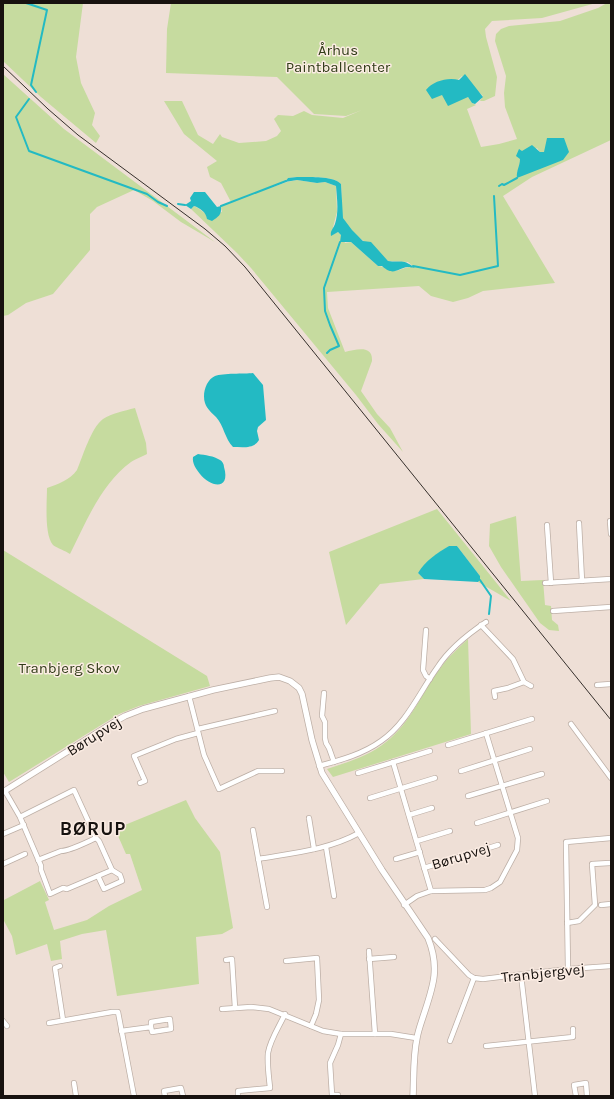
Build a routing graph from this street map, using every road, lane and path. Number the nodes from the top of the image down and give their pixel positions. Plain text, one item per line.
1 (610, 521) edge
2 (579, 523) dead end
3 (547, 525) dead end
4 (611, 534) edge
5 (611, 579) edge
6 (582, 581) junction
7 (611, 607) edge
8 (553, 611) dead end
9 (426, 630) dead end
10 (430, 679) junction
11 (524, 682) junction
12 (611, 684) edge
13 (597, 685) dead end
14 (531, 686) dead end
15 (324, 693) dead end
16 (190, 696) junction
17 (495, 696) dead end
18 (275, 711) dead end
19 (532, 719) dead end
20 (571, 724) dead end
21 (198, 731) junction
22 (486, 733) junction
23 (448, 745) dead end
24 (530, 749) dead end
25 (430, 751) dead end
26 (494, 760) junction
27 (334, 762) junction
28 (393, 762) junction
29 (319, 766) junction
30 (282, 771) dead end
31 (461, 771) dead end
32 (358, 773) dead end
33 (542, 774) dead end
34 (435, 778) dead end
35 (611, 778) edge
36 (140, 783) dead end
37 (502, 786) junction
38 (401, 789) junction
39 (4, 791) edge
40 (468, 796) dead end
41 (370, 798) dead end
42 (547, 801) dead end
43 (432, 808) dead end
44 (510, 813) junction
45 (409, 815) junction
46 (20, 817) junction
47 (309, 818) dead end
48 (477, 823) dead end
49 (24, 825) junction
50 (253, 830) dead end
51 (450, 831) dead end
52 (359, 833) junction
53 (3, 834) edge
54 (96, 838) junction
55 (611, 838) edge
56 (417, 841) junction
57 (498, 845) dead end
58 (326, 847) junction
59 (314, 849) junction
60 (420, 852) junction
61 (25, 854) dead end
62 (258, 859) junction
63 (396, 859) dead end
64 (38, 860) junction
65 (610, 863) edge
66 (3, 864) edge
67 (424, 868) junction
68 (112, 870) junction
69 (98, 876) junction
70 (431, 892) junction
71 (334, 896) dead end
72 (600, 904) dead end
73 (611, 904) edge
74 (404, 905) junction
75 (266, 907) dead end
76 (567, 924) junction
77 (435, 938) dead end
78 (369, 951) dead end
79 (394, 957) dead end
80 (369, 959) junction
81 (226, 960) dead end
82 (286, 961) dead end
83 (60, 966) dead end
84 (611, 966) edge
85 (568, 969) junction
86 (521, 975) junction
87 (474, 978) junction
88 (235, 1008) junction
89 (222, 1009) dead end
90 (285, 1014) junction
91 (63, 1020) junction
92 (3, 1021) edge
93 (49, 1023) dead end
94 (7, 1026) dead end
95 (311, 1026) junction
96 (151, 1027) junction
97 (573, 1029) dead end
98 (121, 1031) junction
99 (341, 1034) junction
100 (374, 1034) junction
101 (416, 1038) junction
102 (450, 1042) dead end
103 (528, 1042) junction
104 (486, 1046) dead end
105 (74, 1084) dead end
106 (338, 1095) dead end
107 (76, 1096) edge
108 (134, 1096) edge
109 (165, 1096) edge
110 (183, 1096) edge
111 (238, 1096) edge
112 (413, 1096) edge
113 (535, 1096) edge
114 (576, 1096) edge
115 (587, 1096) edge

1 - 4 street
2 - 6 street
3 - 6 street
5 - 6 street
7 - 8 street
9 - 10 street
10 - 11 street
10 - 27 street
11 - 14 street
11 - 17 street
12 - 13 street
15 - 27 street
16 - 21 street
16 - 29 street, Børupvej
16 - 39 street, Børupvej
18 - 21 street
19 - 22 street
20 - 35 street
21 - 30 street
21 - 36 street
22 - 23 street
22 - 26 street, Børupvej
24 - 26 street
25 - 28 street
26 - 31 street
26 - 37 street, Børupvej
27 - 29 street
28 - 32 street
28 - 38 street, Børupvej
29 - 52 street, Børupvej
33 - 37 street
34 - 38 street
37 - 40 street
37 - 44 street, Børupvej
38 - 41 street
38 - 45 street, Børupvej
39 - 46 street, Børupvej
42 - 44 street, Børupvej
43 - 45 street
44 - 48 street, Børupvej
44 - 70 street, Børupvej
45 - 56 street, Børupvej
46 - 49 street, Børupvej
46 - 54 street
47 - 59 street
49 - 53 street
49 - 64 street, Børupvej
50 - 62 street
51 - 56 street, Børupvej
52 - 58 street
52 - 74 street, Børupvej
54 - 64 street
54 - 68 street
55 - 76 street
56 - 60 street, Børupvej
57 - 67 street, Børupvej
58 - 59 street
58 - 71 street
59 - 62 street
60 - 63 street, Børupvej
60 - 67 street, Børupvej
61 - 66 street
62 - 75 street
64 - 69 street, Børupvej
65 - 76 street
67 - 70 street, Børupvej
68 - 69 street, Børupvej
68 - 69 street
70 - 74 street, Børupvej
72 - 73 street
74 - 101 street, Børupvej
76 - 85 street
77 - 87 street
78 - 80 street
79 - 80 street
80 - 100 street
81 - 88 street
82 - 95 street
83 - 91 street
84 - 85 street, Tranbjergvej
85 - 86 street, Tranbjergvej
86 - 87 street, Tranbjergvej
86 - 103 street
87 - 102 street
88 - 89 street
88 - 90 street
90 - 95 street
90 - 111 street
91 - 93 street
91 - 98 street
92 - 94 street
95 - 99 street
96 - 96 street
96 - 98 street
97 - 103 street
98 - 108 street
99 - 100 street
99 - 106 street
100 - 101 street
101 - 112 street, Børupvej
103 - 104 street
103 - 113 street
105 - 107 street
109 - 110 street
114 - 115 street

